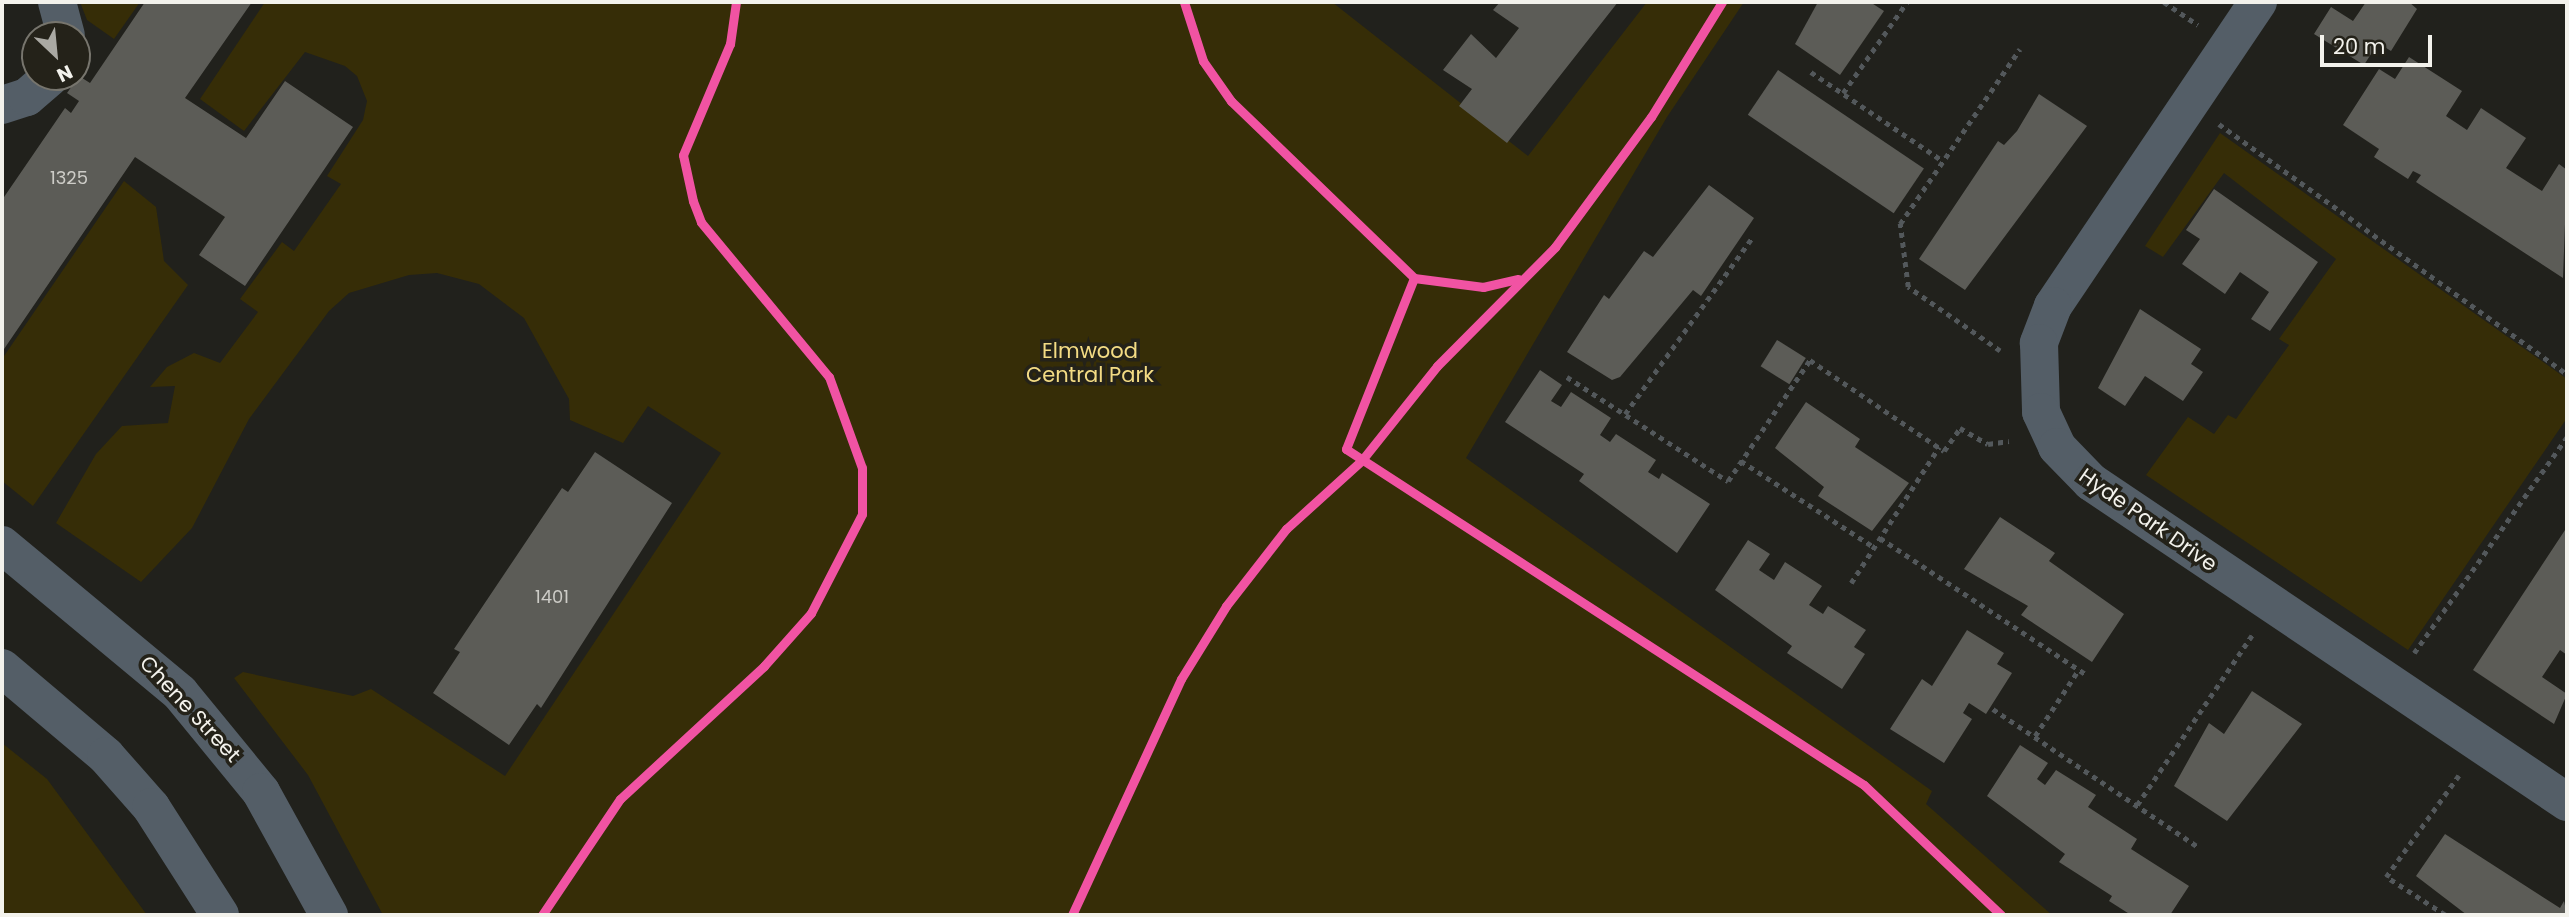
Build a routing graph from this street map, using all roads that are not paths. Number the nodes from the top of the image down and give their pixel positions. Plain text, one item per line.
1 (57, 2) edge
2 (2258, 2) edge
3 (62, 21) edge
4 (34, 91) edge
5 (2, 105) edge
6 (2, 545) edge
7 (2, 668) edge
8 (2567, 802) edge
9 (220, 915) edge
10 (329, 915) edge

1 - 3 street
2 - 8 street, Hyde Park Drive
4 - 5 street
6 - 10 street, Chene Street
7 - 9 street

